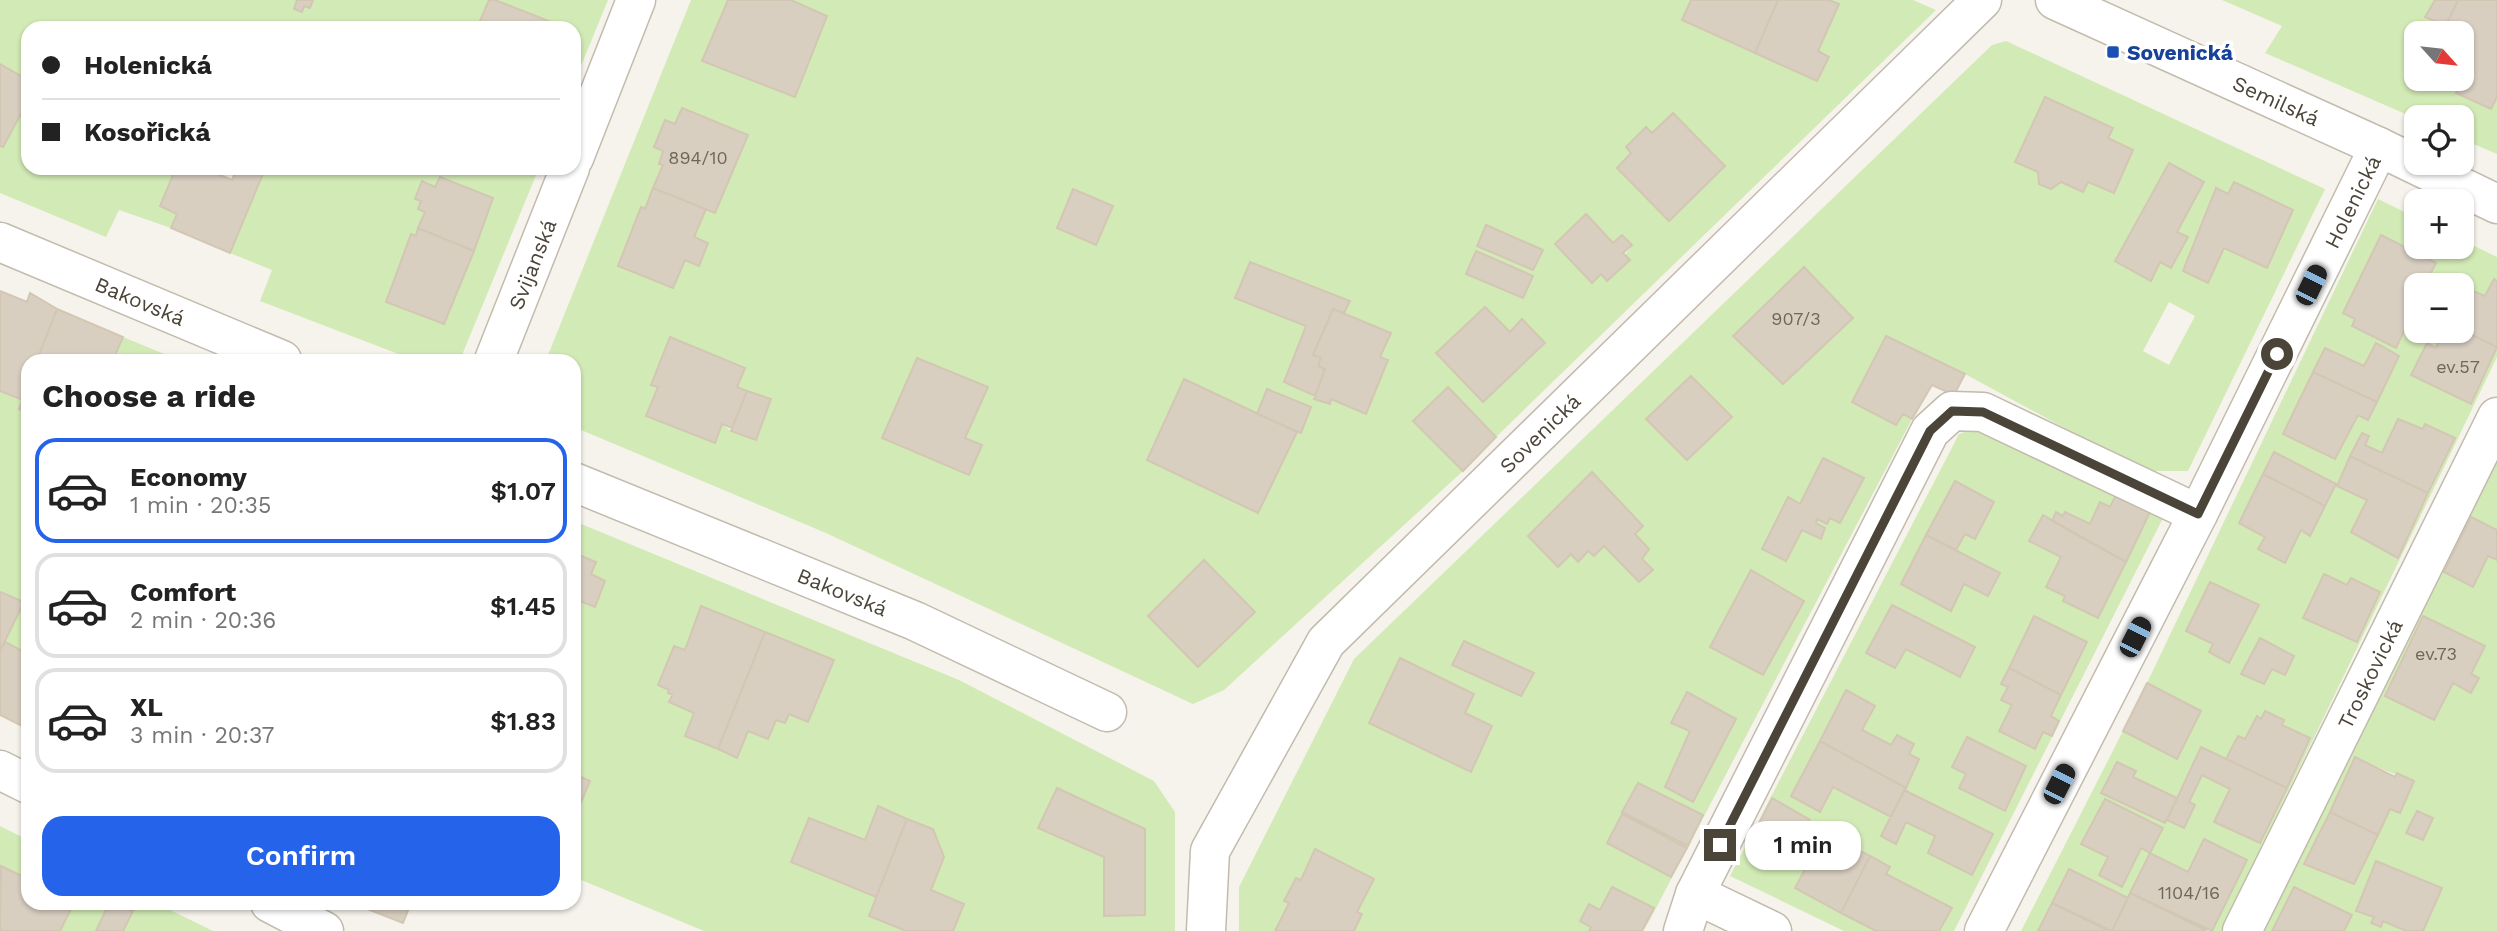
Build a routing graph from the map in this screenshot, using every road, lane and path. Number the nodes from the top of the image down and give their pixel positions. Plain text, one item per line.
1 (636, 0) edge
2 (1982, 0) edge
3 (2055, 0) edge
4 (581, 140) edge
5 (2379, 147) junction
6 (567, 175) edge
7 (2497, 204) edge
8 (0, 242) edge
9 (268, 354) edge
10 (496, 354) edge
11 (2497, 417) edge
12 (581, 485) edge
13 (2198, 514) junction
14 (1107, 712) dead end
15 (0, 770) edge
16 (21, 780) edge
17 (1695, 894) junction
18 (282, 912) edge
19 (324, 931) edge
20 (1206, 931) edge
21 (1683, 931) edge
22 (1772, 931) edge
23 (1984, 931) edge
24 (2242, 931) edge

1 - 4 street
2 - 20 street, Sovenická
3 - 5 street, Semilská
5 - 7 street, Semilská
5 - 13 street, Holenická
6 - 10 street, Svijanská
8 - 9 street, Bakovská
11 - 24 street, Troskovická
12 - 14 street, Bakovská
13 - 17 street
13 - 23 street, Holenická
15 - 16 street
17 - 21 street
17 - 22 street
18 - 19 street

